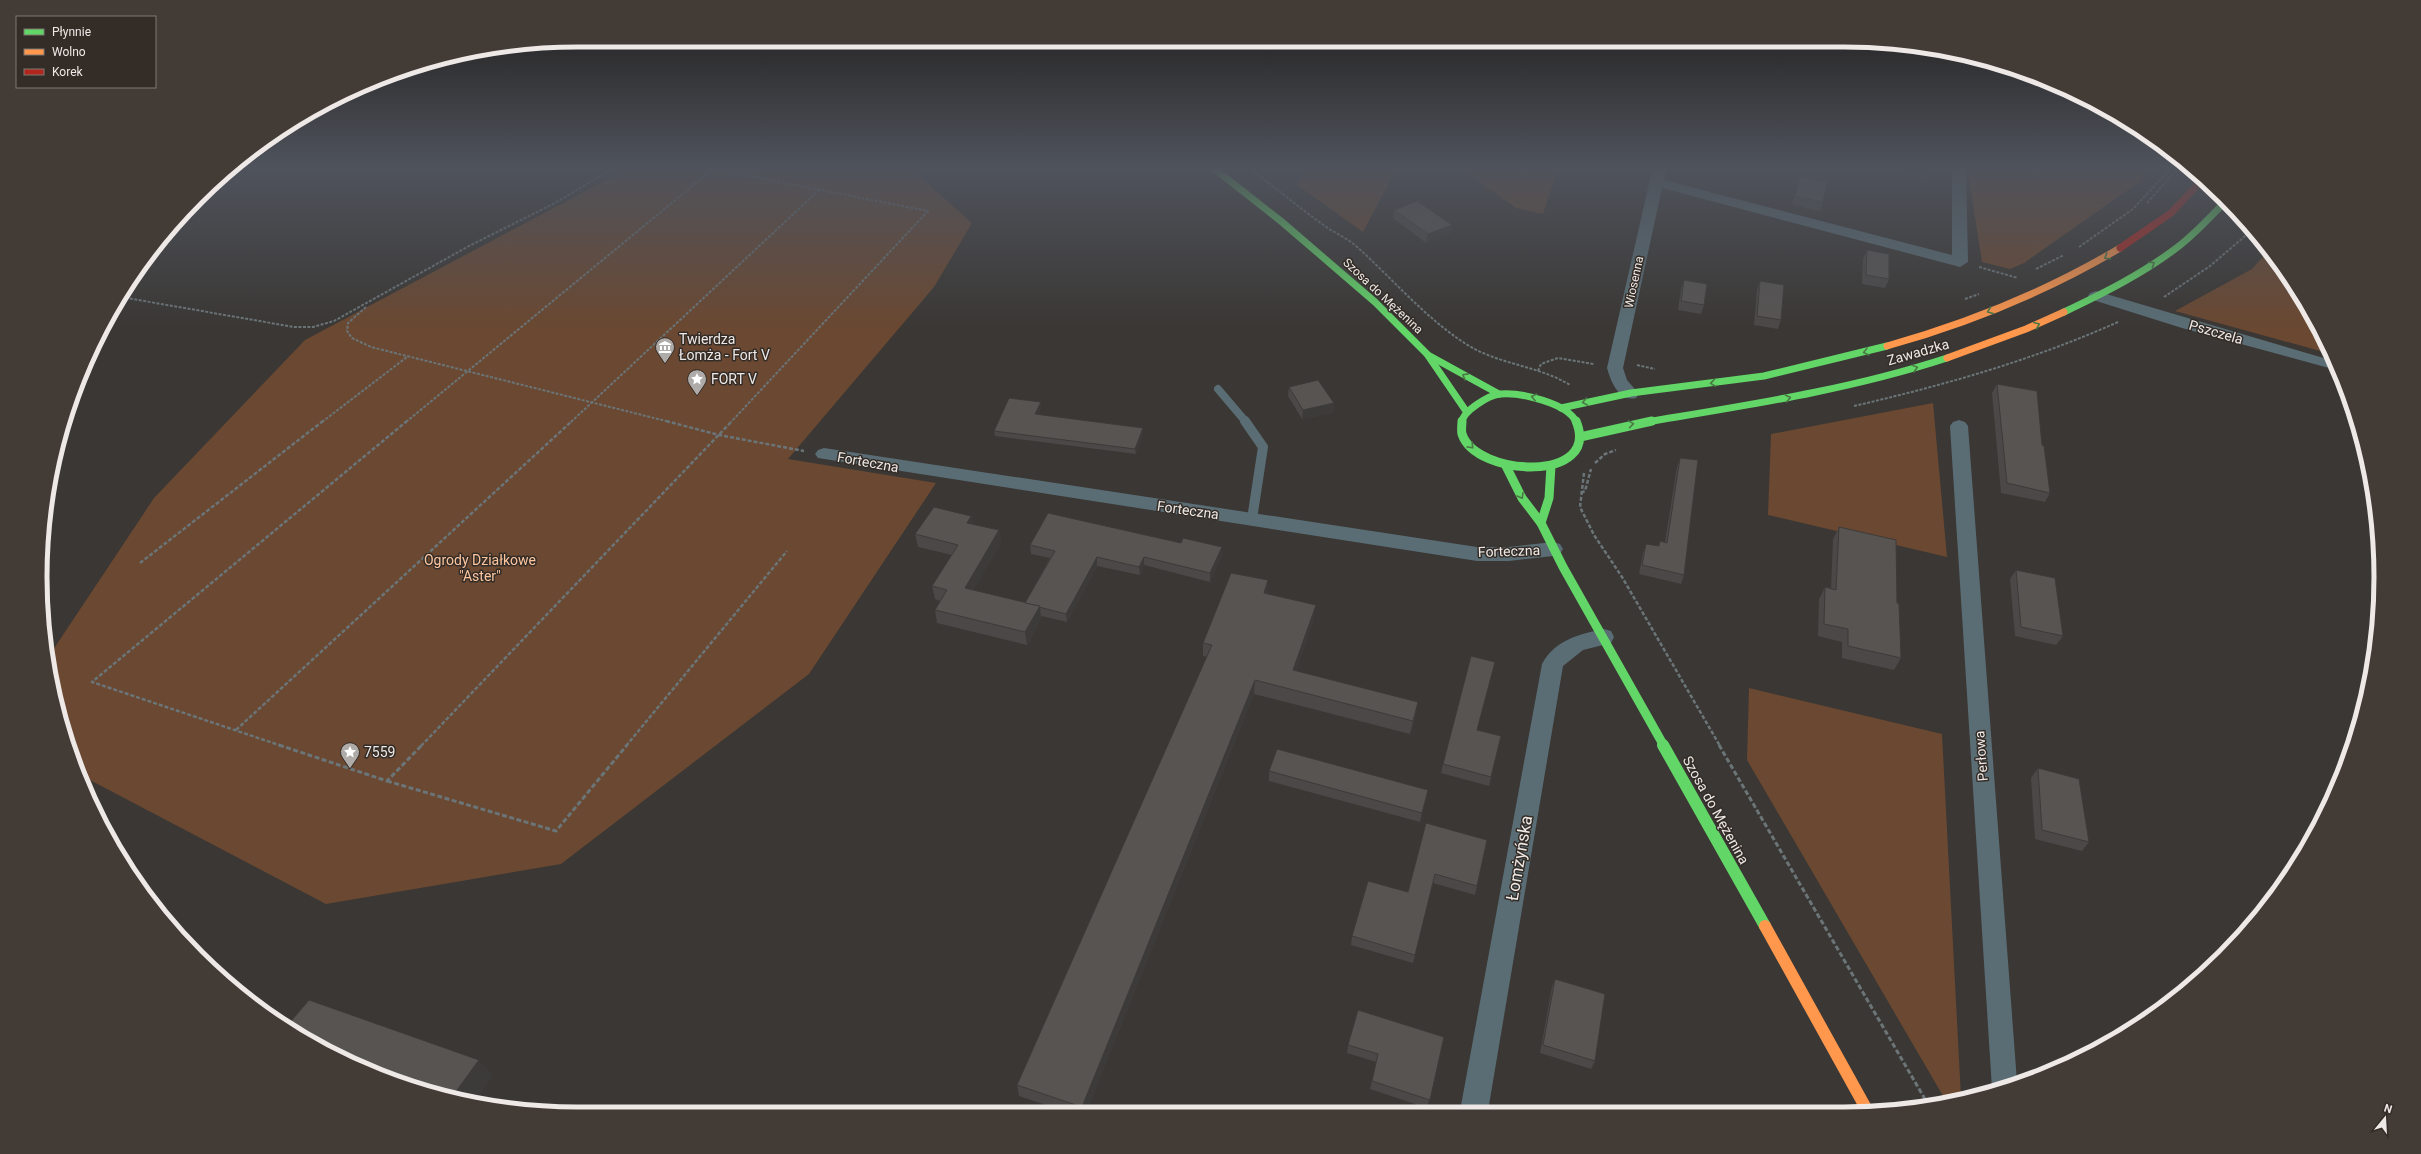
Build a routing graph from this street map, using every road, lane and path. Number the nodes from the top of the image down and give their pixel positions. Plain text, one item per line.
1 (521, 220) edge
2 (652, 220) edge
3 (786, 220) edge
4 (920, 220) edge
5 (1279, 220) edge
6 (1318, 220) edge
7 (1648, 220) edge
8 (1800, 220) edge
9 (1960, 220) edge
10 (2118, 220) edge
11 (2161, 220) edge
12 (2206, 220) edge
13 (2076, 249) dead end
14 (2066, 254) dead end
15 (1960, 262) junction
16 (2032, 271) dead end
17 (2011, 281) dead end
18 (1982, 292) dead end
19 (2096, 296) junction
20 (127, 298) edge
21 (1962, 300) dead end
22 (369, 303) junction
23 (1427, 354) junction
24 (407, 357) junction
25 (1617, 361) junction
26 (2329, 364) edge
27 (1662, 370) dead end
28 (467, 373) junction
29 (1218, 389) dead end
30 (1499, 394) junction
31 (1630, 394) junction
32 (1589, 401) junction
33 (591, 404) junction
34 (1561, 408) junction
35 (1466, 411) junction
36 (1616, 426) junction
37 (1959, 426) dead end
38 (719, 435) junction
39 (1580, 437) junction
40 (1619, 449) dead end
41 (824, 454) joint
42 (1506, 466) junction
43 (1551, 466) junction
44 (1581, 493) junction
45 (1252, 519) junction
46 (1541, 523) junction
47 (1553, 549) junction
48 (787, 552) dead end
49 (140, 563) dead end
50 (1604, 637) junction
51 (236, 730) junction
52 (387, 780) junction
53 (2004, 1082) edge
54 (1926, 1100) edge
55 (1865, 1106) edge
56 (1475, 1107) edge

1 - 22 path
2 - 28 path
3 - 33 path
4 - 38 path
5 - 23 street, Szosa do Mężenina
6 - 32 path
7 - 25 street, Wiosenna
8 - 15 street
9 - 15 street
10 - 13 path
11 -> 31 street, Zawadzka
19 -> 12 street, Zawadzka
14 - 16 path
15 - 17 path
18 - 21 path
19 - 26 street, Pszczela
36 -> 19 street, Zawadzka
20 - 22 path
22 - 24 path
30 -> 23 street, Szosa do Mężenina
23 - 35 street, Szosa do Mężenina
24 - 28 path
24 - 49 path
25 - 27 path
25 - 31 street, Wiosenna
28 - 33 path
28 - 51 path
29 - 45 lane
34 -> 30 street
30 - 35 street
31 - 32 street, Zawadzka
32 -> 34 street, Zawadzka
33 - 38 path
33 - 51 path
34 - 39 street
35 -> 42 street
36 - 39 street, Zawadzka
36 - 44 path
37 - 53 street, Perłowa
38 - 41 path
38 - 52 path
39 - 43 street
40 - 44 path
41 - 45 street, Forteczna
42 - 43 street
42 -> 46 street, Szosa do Mężenina
43 - 46 street
44 - 54 path
45 - 47 street, Forteczna
46 - 47 street, Szosa do Mężenina
47 - 50 street, Szosa do Mężenina
48 - 52 path
50 - 55 street, Szosa do Mężenina
50 - 56 street, Łomżyńska
51 - 52 path

